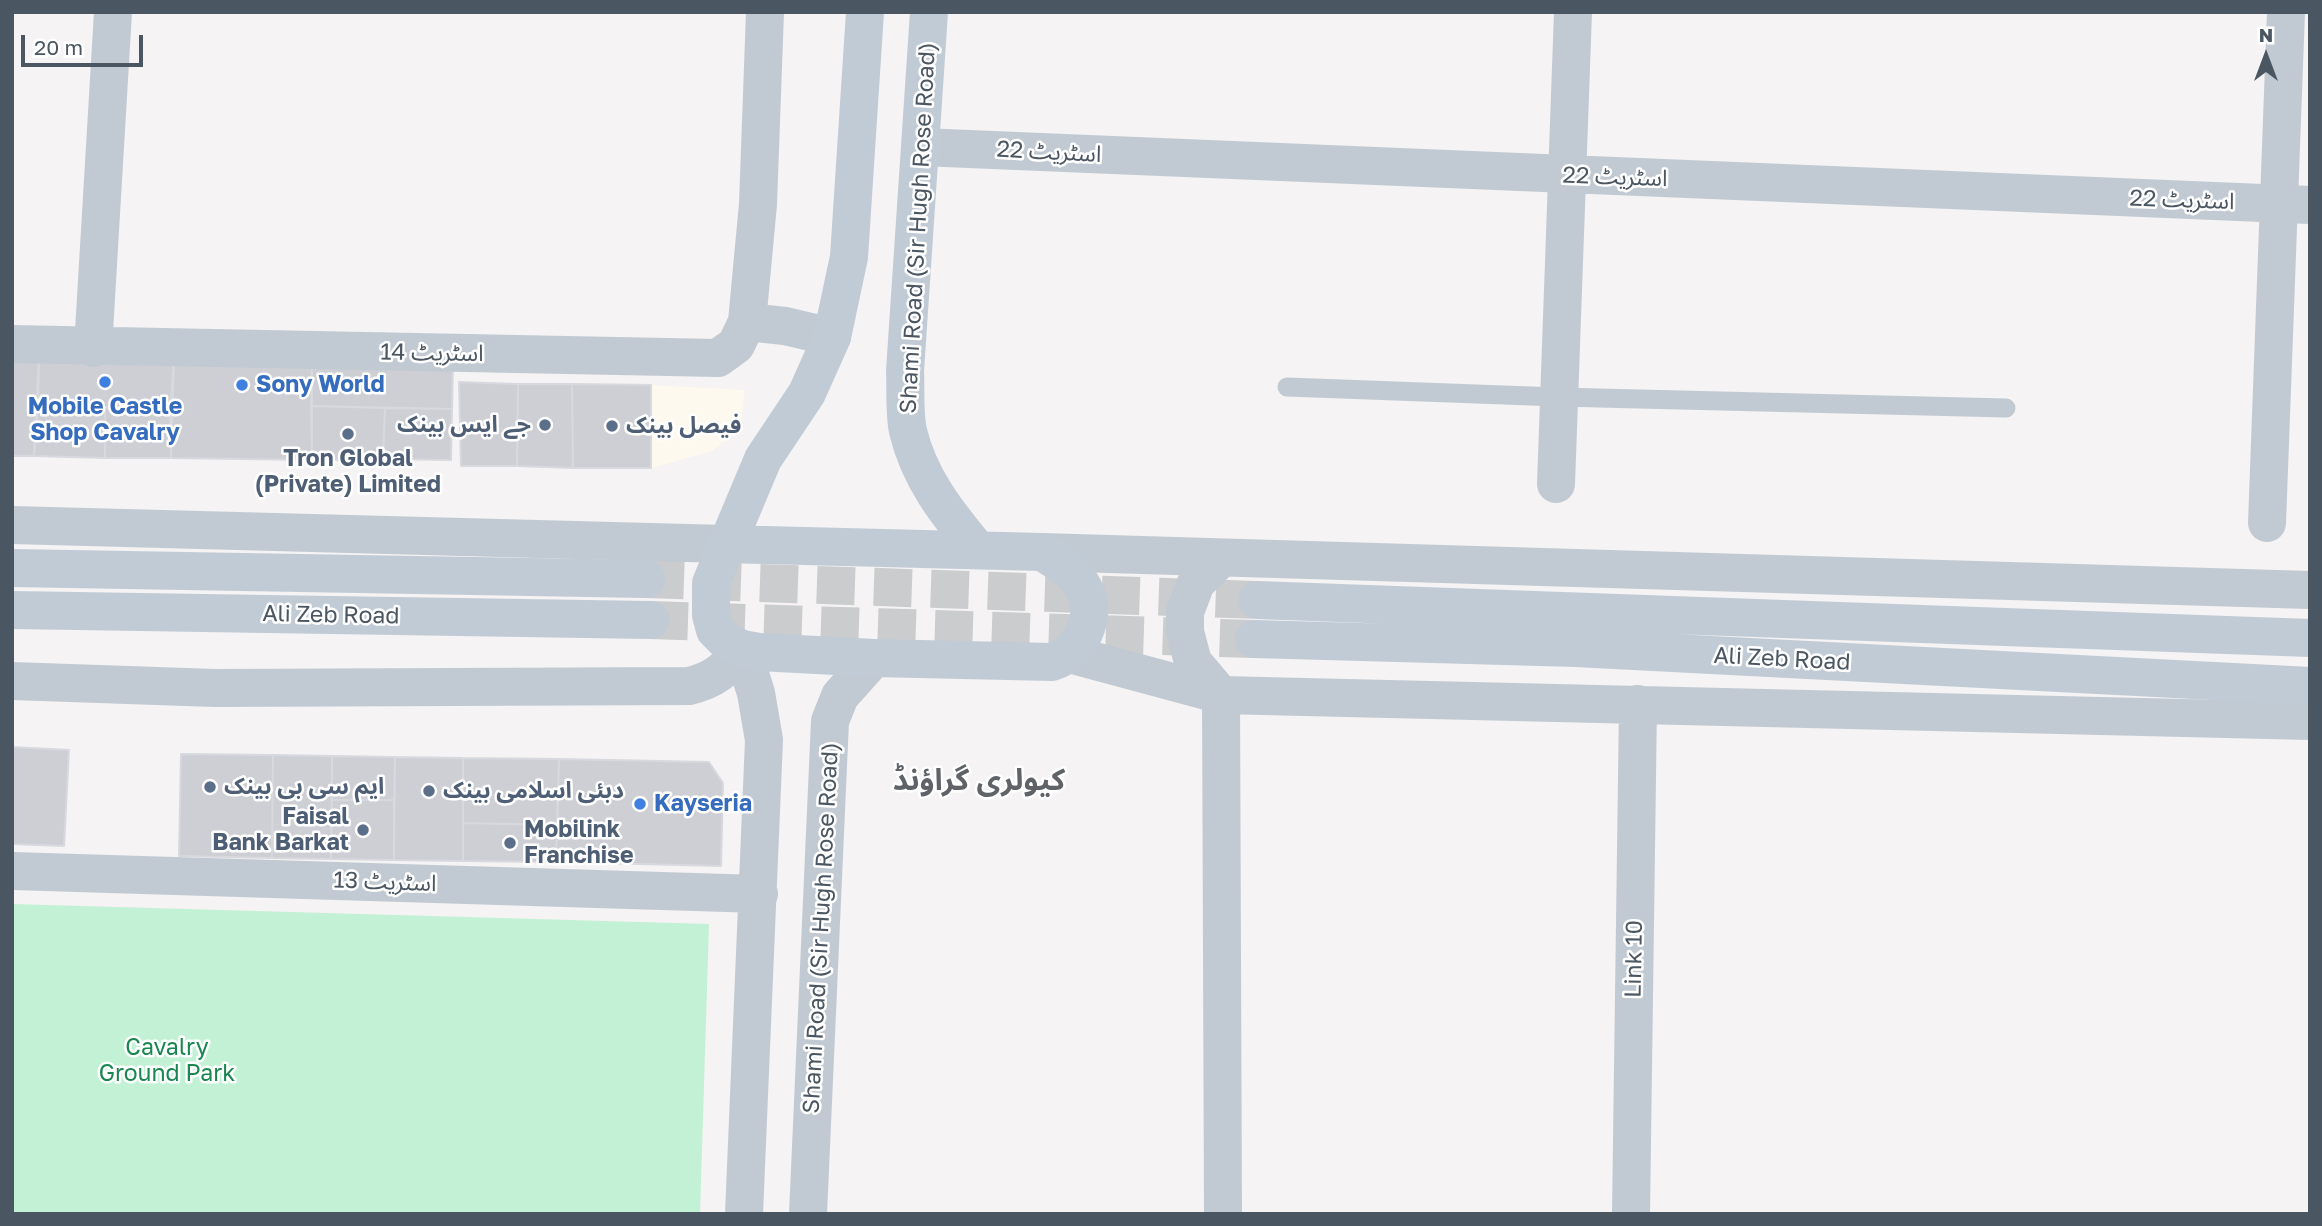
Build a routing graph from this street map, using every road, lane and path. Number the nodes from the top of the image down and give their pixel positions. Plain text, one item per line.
1 (113, 12) edge
2 (765, 12) edge
3 (865, 12) edge
4 (929, 12) edge
5 (1573, 12) edge
6 (2286, 12) edge
7 (921, 147) junction
8 (1564, 175) junction
9 (2293, 204) edge
10 (747, 322) junction
11 (832, 337) junction
12 (12, 344) edge
13 (93, 348) junction
14 (1287, 387) dead end
15 (1558, 397) junction
16 (2006, 408) dead end
17 (1556, 484) dead end
18 (2267, 523) dead end
19 (12, 525) edge
20 (724, 544) junction
21 (977, 549) junction
22 (1042, 552) junction
23 (1221, 558) junction
24 (12, 568) edge
25 (646, 579) tunnel mouth
26 (2310, 590) edge
27 (1257, 600) tunnel mouth
28 (12, 611) edge
29 (650, 620) tunnel mouth
30 (2310, 638) edge
31 (1254, 639) tunnel mouth
32 (741, 649) junction
33 (1069, 654) junction
34 (874, 658) junction
35 (12, 681) edge
36 (2310, 686) edge
37 (1222, 695) junction
38 (1638, 704) junction
39 (2310, 721) edge
40 (12, 871) edge
41 (758, 894) junction
42 (744, 1214) edge
43 (808, 1214) edge
44 (1223, 1214) edge
45 (1631, 1214) edge

1 - 13 street
2 - 10 street
3 - 11 main road
4 - 7 main road, Shami Road (Sir Hugh Rose Road)
5 - 8 street
6 - 9 street
7 - 8 street, اسٹریٹ 22
7 - 21 main road, Shami Road (Sir Hugh Rose Road)
8 - 9 street, اسٹریٹ 22
8 - 15 street
9 - 18 street
10 - 11 street
10 - 13 street, اسٹریٹ 14
11 - 20 main road
12 - 13 street, اسٹریٹ 14
14 - 15 lane
15 - 16 lane
15 - 17 street
19 - 20 street
20 - 21 main road
20 - 32 main road
21 - 22 main road
22 - 23 street
22 - 33 main road
23 - 26 street
23 - 37 street
24 - 25 main road, Ali Zeb Road
27 - 30 main road, Ali Zeb Road
28 - 29 main road, Ali Zeb Road
31 - 36 main road, Ali Zeb Road
32 - 34 main road
32 - 35 street
32 - 41 street
33 - 34 main road
33 - 37 street
34 - 43 street, Shami Road (Sir Hugh Rose Road)
37 - 38 street
37 - 44 street
38 - 39 street
38 - 45 street, Link 10
40 - 41 street, اسٹریٹ 13
41 - 42 street

